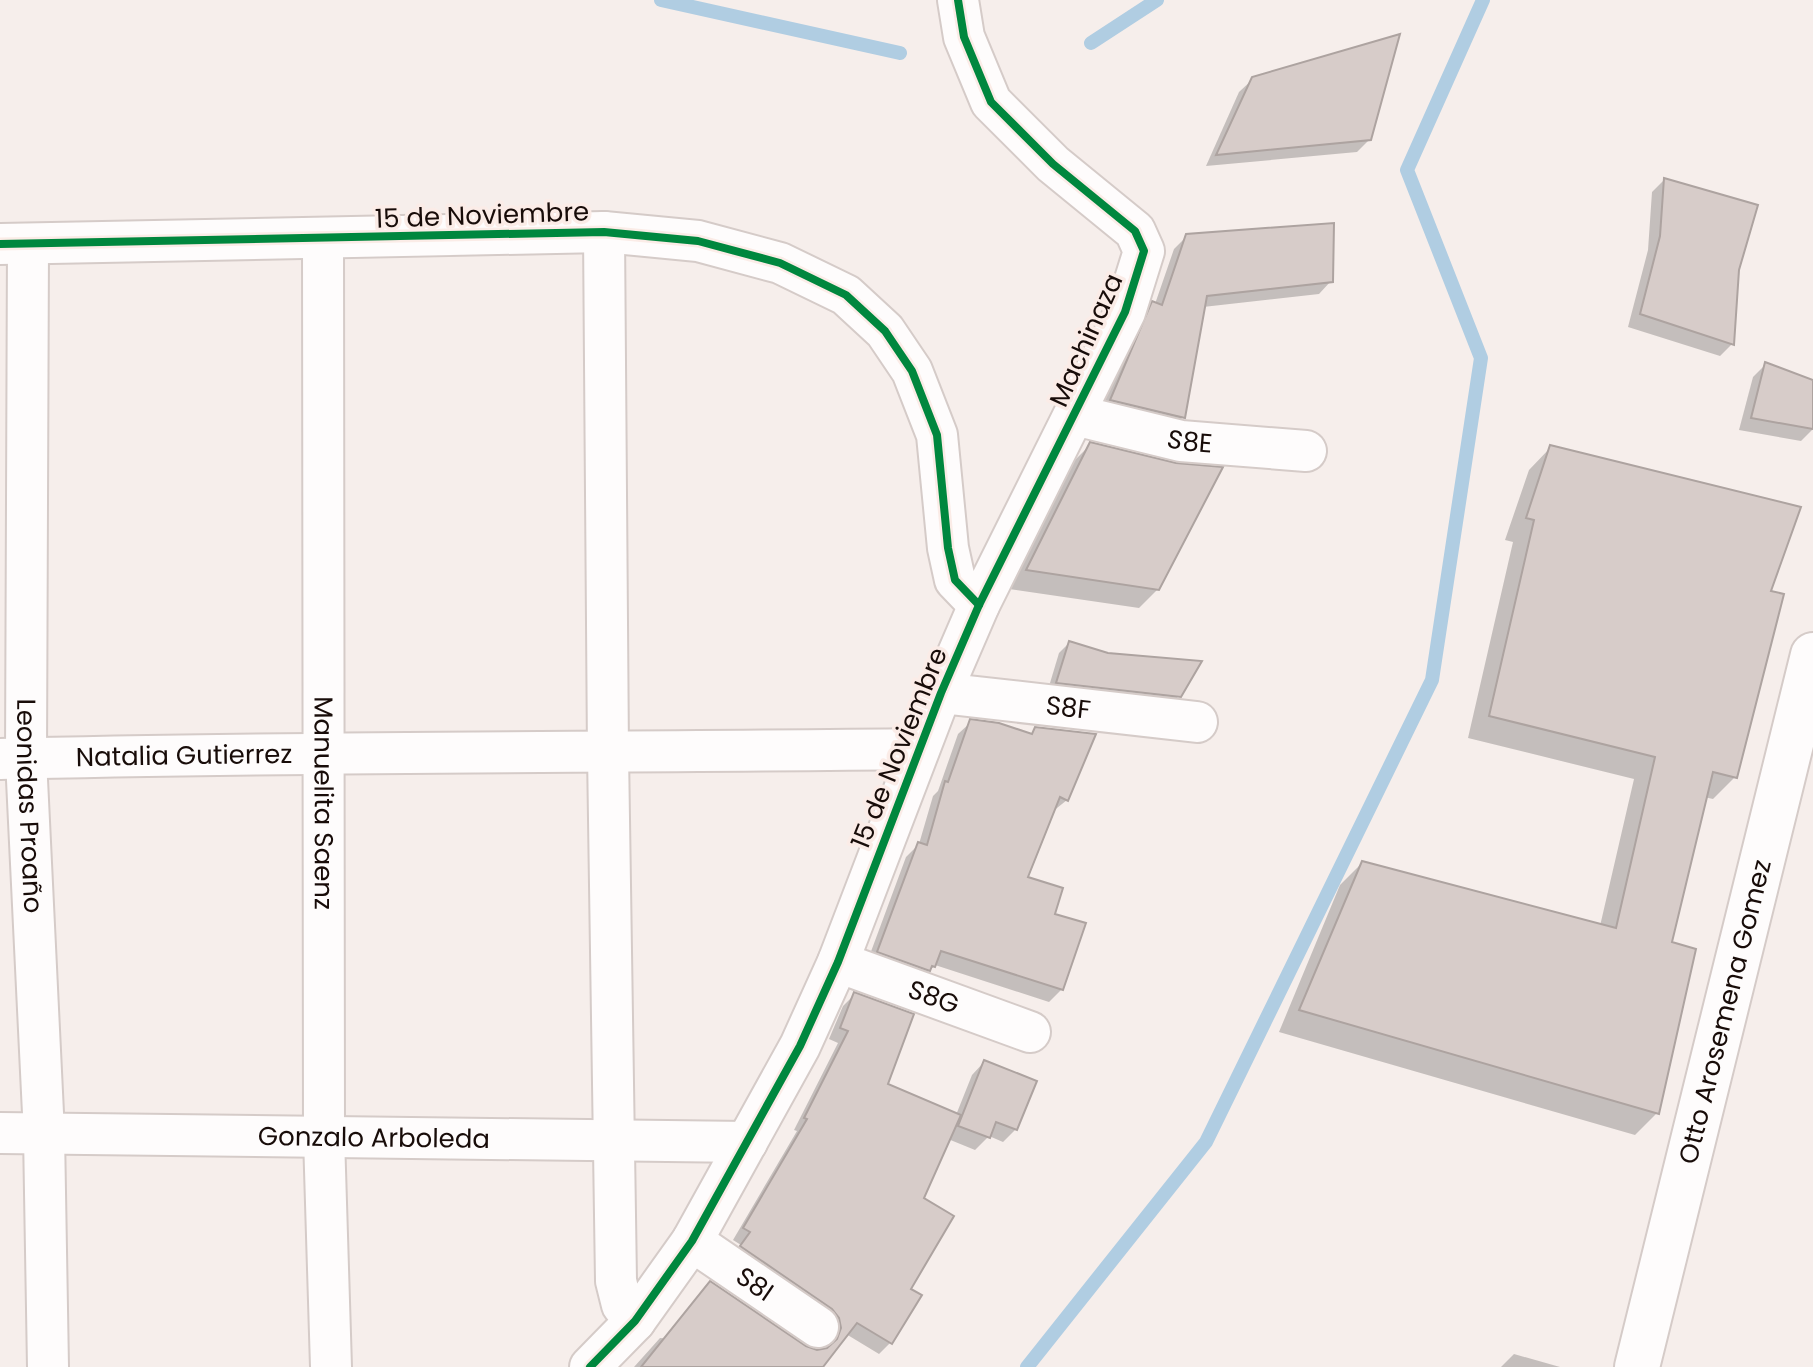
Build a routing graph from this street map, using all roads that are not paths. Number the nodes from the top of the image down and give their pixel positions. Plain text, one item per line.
1 (958, 0) edge
2 (604, 232) junction
3 (323, 239) junction
4 (14, 244) edge
5 (1075, 415) junction
6 (1306, 451) dead end
7 (979, 605) junction
8 (1813, 655) edge
9 (941, 693) junction
10 (1197, 722) dead end
11 (919, 749) junction
12 (322, 753) junction
13 (608, 753) junction
14 (13, 759) edge
15 (838, 962) junction
16 (1030, 1032) dead end
17 (0, 1133) edge
18 (44, 1134) junction
19 (324, 1137) junction
20 (614, 1140) junction
21 (747, 1142) junction
22 (692, 1241) junction
23 (635, 1321) junction
24 (818, 1327) dead end
25 (48, 1367) edge
26 (331, 1367) edge
27 (590, 1367) edge
28 (1637, 1367) edge

1 - 5 street, Machinaza
2 - 3 street, 15 de Noviembre
2 - 7 street, 15 de Noviembre
2 - 13 street
3 - 4 street, 15 de Noviembre
3 - 12 street, Manuelita Saenz
4 - 14 street, Leonidas Proaño
5 - 6 street, S8E
5 - 7 street, Machinaza
7 - 9 street, 15 de Noviembre
8 - 28 street, Otto Arosemena Gomez
9 - 10 street, S8F
9 - 11 street, 15 de Noviembre
11 - 13 street, Natalia Gutierrez
11 - 15 street, 15 de Noviembre
12 - 13 street, Natalia Gutierrez
12 - 14 street, Natalia Gutierrez
12 - 19 street, Manuelita Saenz
13 - 20 street
14 - 18 street, Leonidas Proaño
15 - 16 street, S8G
15 - 21 street, 15 de Noviembre
17 - 18 street, Gonzalo Arboleda
18 - 19 street, Gonzalo Arboleda
18 - 25 street, Leonidas Proaño
19 - 20 street, Gonzalo Arboleda
19 - 26 street, Manuelita Saenz
20 - 21 street, Gonzalo Arboleda
20 - 23 street
21 - 22 street, 15 de Noviembre
22 - 23 street, 15 de Noviembre
22 - 24 street, S8I
23 - 27 street, 15 de Noviembre

